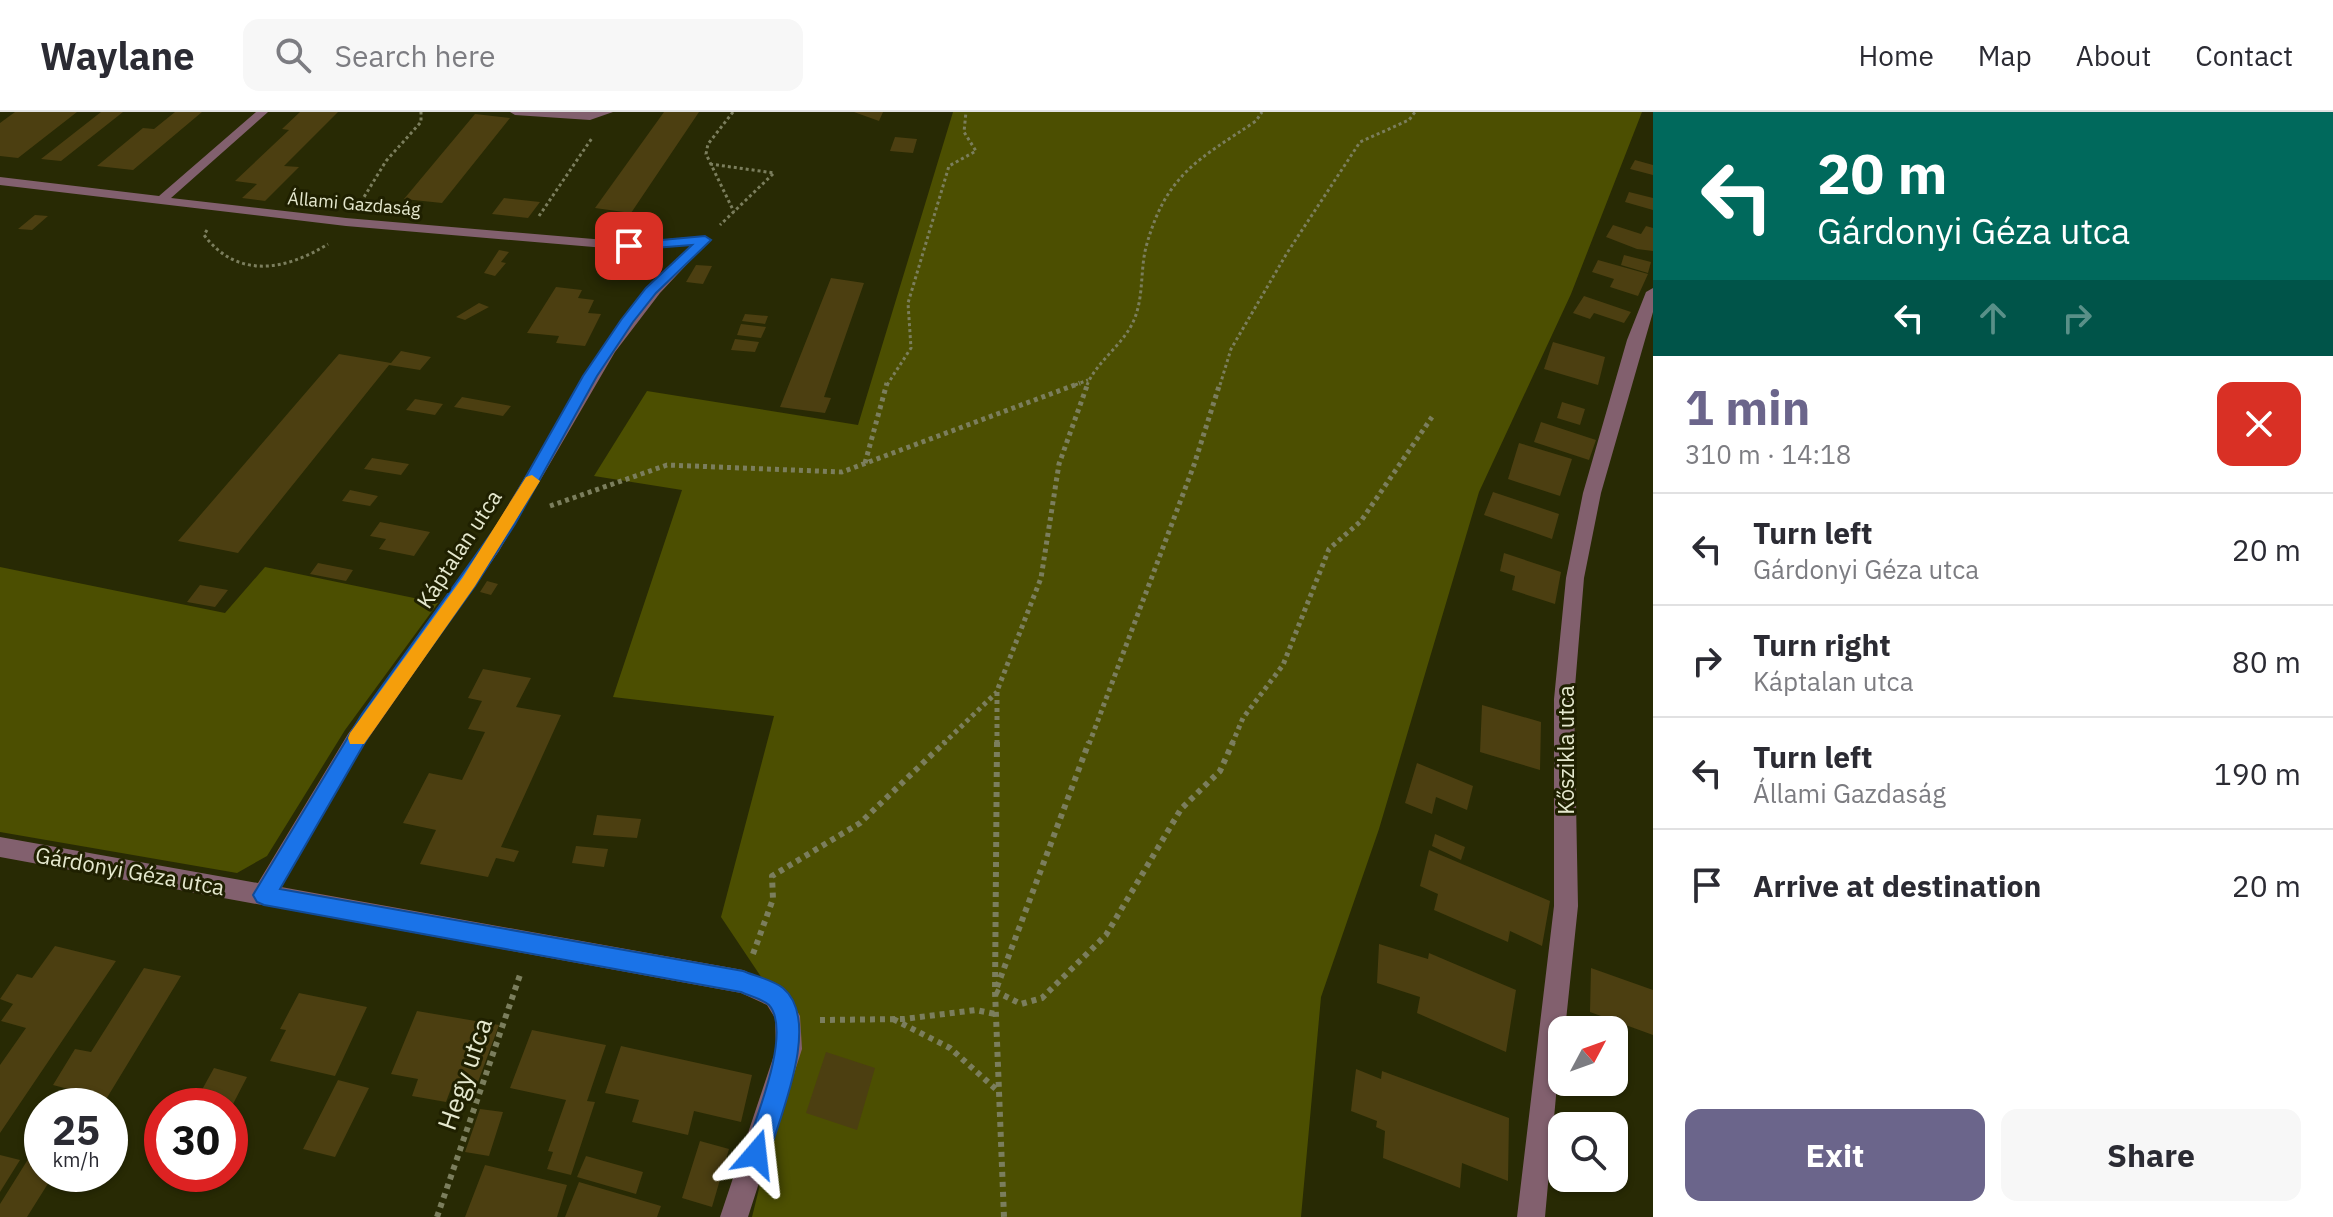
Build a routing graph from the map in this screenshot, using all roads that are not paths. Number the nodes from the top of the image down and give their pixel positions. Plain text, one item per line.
1 (263, 112) edge
2 (515, 112) edge
3 (608, 112) edge
4 (0, 181) edge
5 (164, 198) junction
6 (705, 240) joint
7 (683, 261) joint
8 (1653, 292) edge
9 (0, 847) edge
10 (264, 895) junction
11 (734, 1217) edge
12 (1531, 1217) edge

1 - 5 lane
2 - 3 lane
4 - 5 lane, Állami Gazdaság
5 - 6 lane, Állami Gazdaság
6 - 7 lane, Káptalan utca
7 - 10 street, Káptalan utca
8 - 12 street, Kőszikla utca
9 - 10 street, Gárdonyi Géza utca
10 - 11 street, Gárdonyi Géza utca

